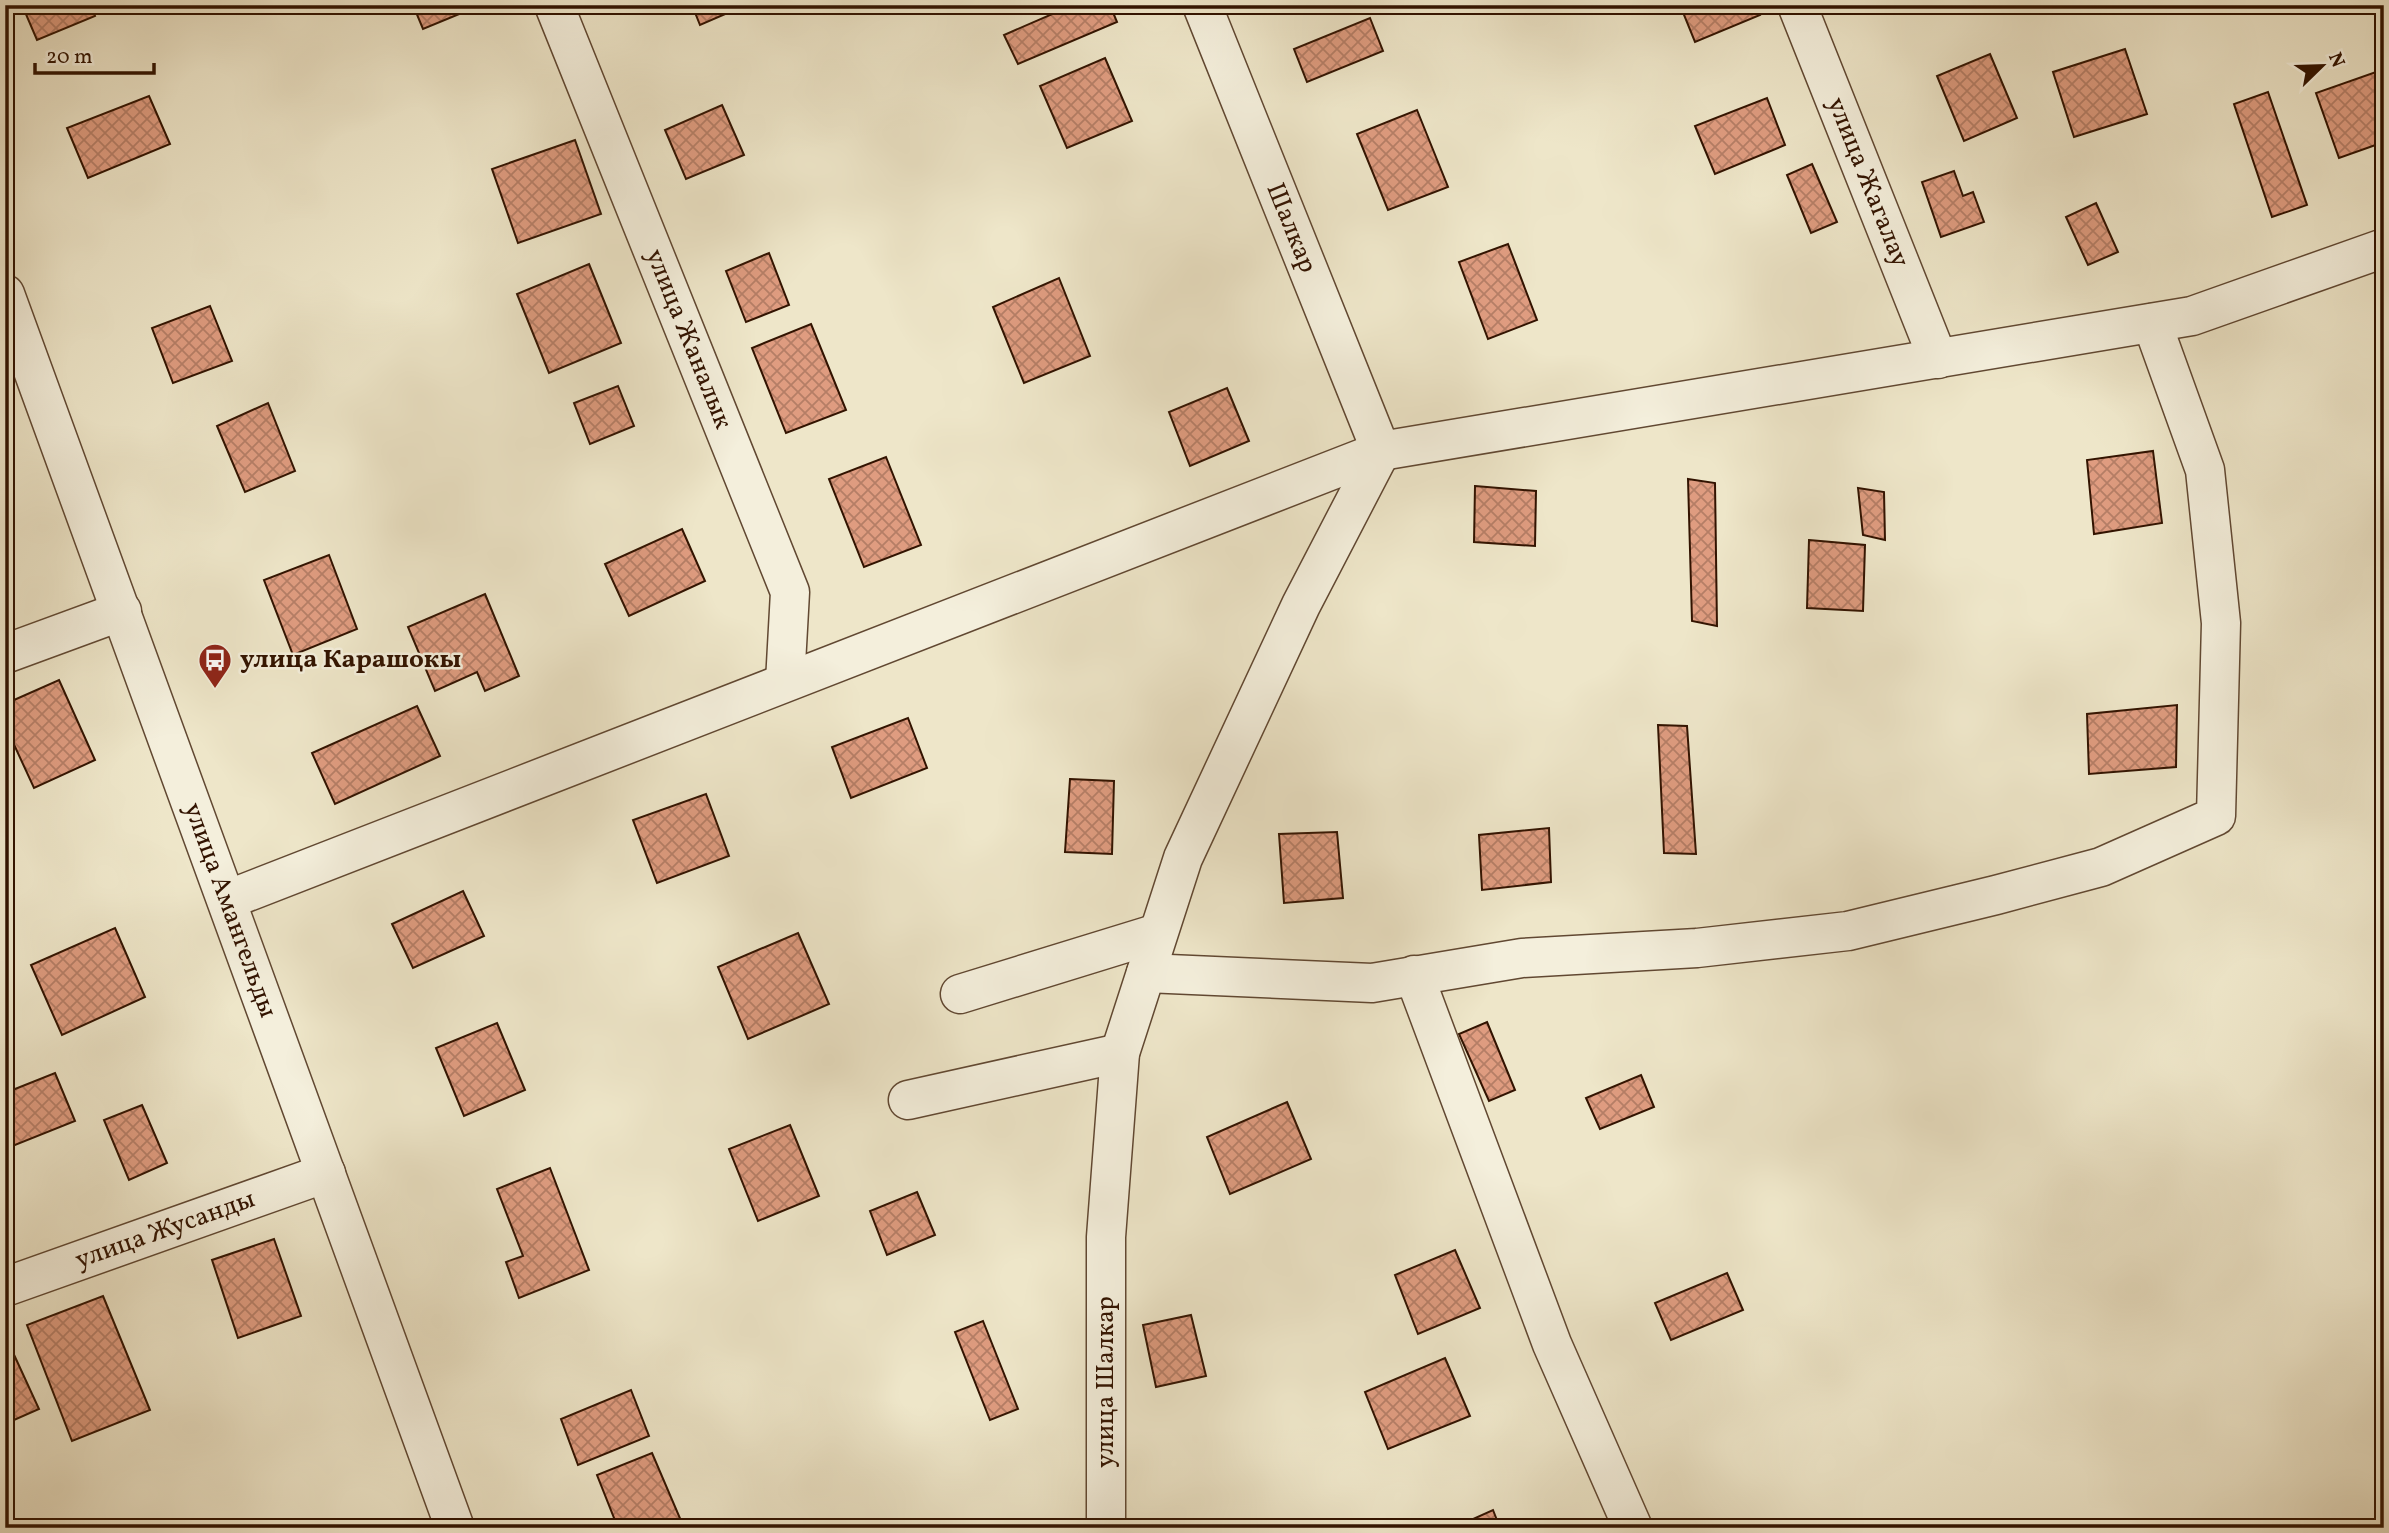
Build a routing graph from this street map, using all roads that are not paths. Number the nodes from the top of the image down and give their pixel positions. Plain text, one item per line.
1 (554, 5) edge
2 (1202, 5) edge
3 (1797, 5) edge
4 (2384, 248) edge
5 (5, 294) edge
6 (2152, 323) junction
7 (1938, 359) junction
8 (1381, 451) junction
9 (121, 611) junction
10 (5, 654) edge
11 (785, 682) junction
12 (227, 900) junction
13 (1158, 933) junction
14 (1146, 973) junction
15 (1414, 975) junction
16 (960, 994) dead end
17 (1120, 1053) junction
18 (908, 1100) dead end
19 (326, 1173) junction
20 (5, 1287) edge
21 (455, 1528) edge
22 (1106, 1528) edge
23 (1633, 1528) edge

1 - 11 street, улица Жаналык
2 - 8 street, Шалкар
3 - 7 street, улица Жагалау
4 - 6 street
5 - 9 street, улица Амангельды
6 - 7 street
6 - 15 street
7 - 8 street
8 - 11 street
8 - 13 street, улица Шалкар
9 - 10 street
9 - 12 street, улица Амангельды
11 - 12 street
12 - 19 street, улица Амангельды
13 - 14 street, улица Шалкар
13 - 16 street
14 - 15 street
14 - 17 street, улица Шалкар
15 - 23 street
17 - 18 street
17 - 22 street, улица Шалкар
19 - 20 street, улица Жусанды
19 - 21 street, улица Амангельды

